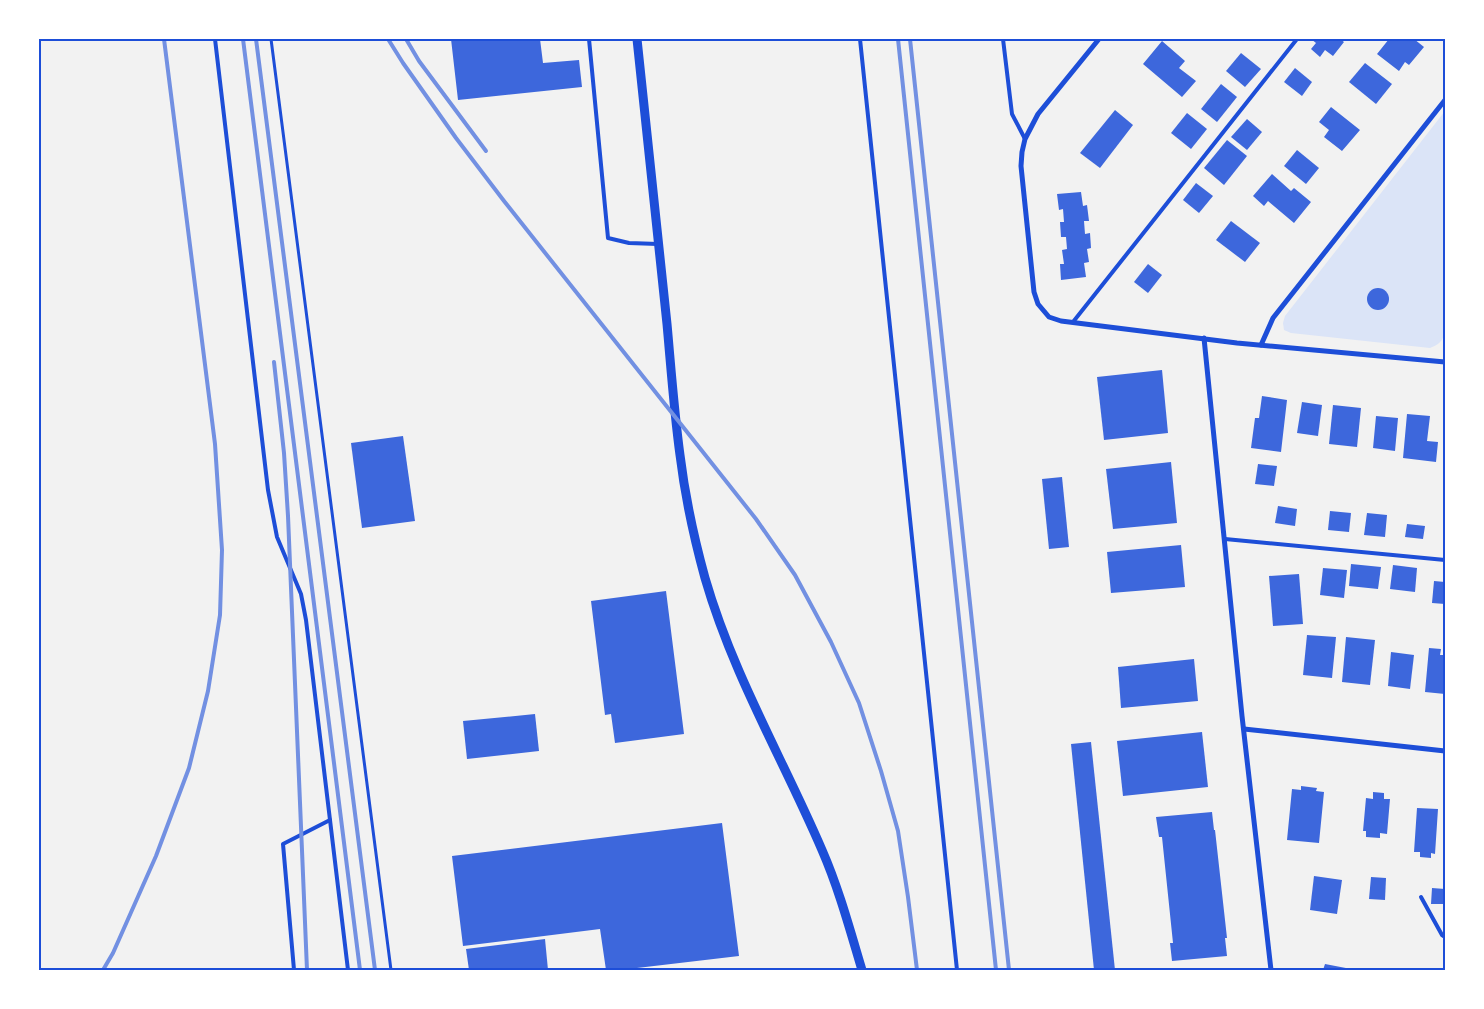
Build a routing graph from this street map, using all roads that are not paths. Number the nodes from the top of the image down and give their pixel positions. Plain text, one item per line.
1 (215, 39) edge
2 (589, 39) edge
3 (637, 39) edge
4 (860, 39) edge
5 (1003, 39) edge
6 (1099, 39) edge
7 (1297, 39) edge
8 (1445, 100) edge
9 (1025, 139) junction
10 (658, 244) junction
11 (1073, 322) junction
12 (1204, 338) junction
13 (1261, 345) junction
14 (1445, 362) edge
15 (1225, 539) junction
16 (1445, 560) edge
17 (1244, 730) junction
18 (1445, 751) edge
19 (330, 820) junction
20 (1421, 897) dead end
21 (1445, 937) edge
22 (294, 970) edge
23 (348, 970) edge
24 (862, 970) edge
25 (957, 970) edge
26 (1271, 970) edge

1 - 19 lane
2 - 10 lane
3 - 10 street
4 - 25 lane
5 - 9 lane
6 - 9 street
7 - 11 lane
8 - 13 street
9 - 11 street
10 - 24 street
11 - 12 street
12 - 13 street
12 - 15 street
13 - 14 street
15 - 16 lane
15 - 17 street
17 - 18 street
17 - 26 street
19 - 22 lane
19 - 23 lane
20 - 21 lane

